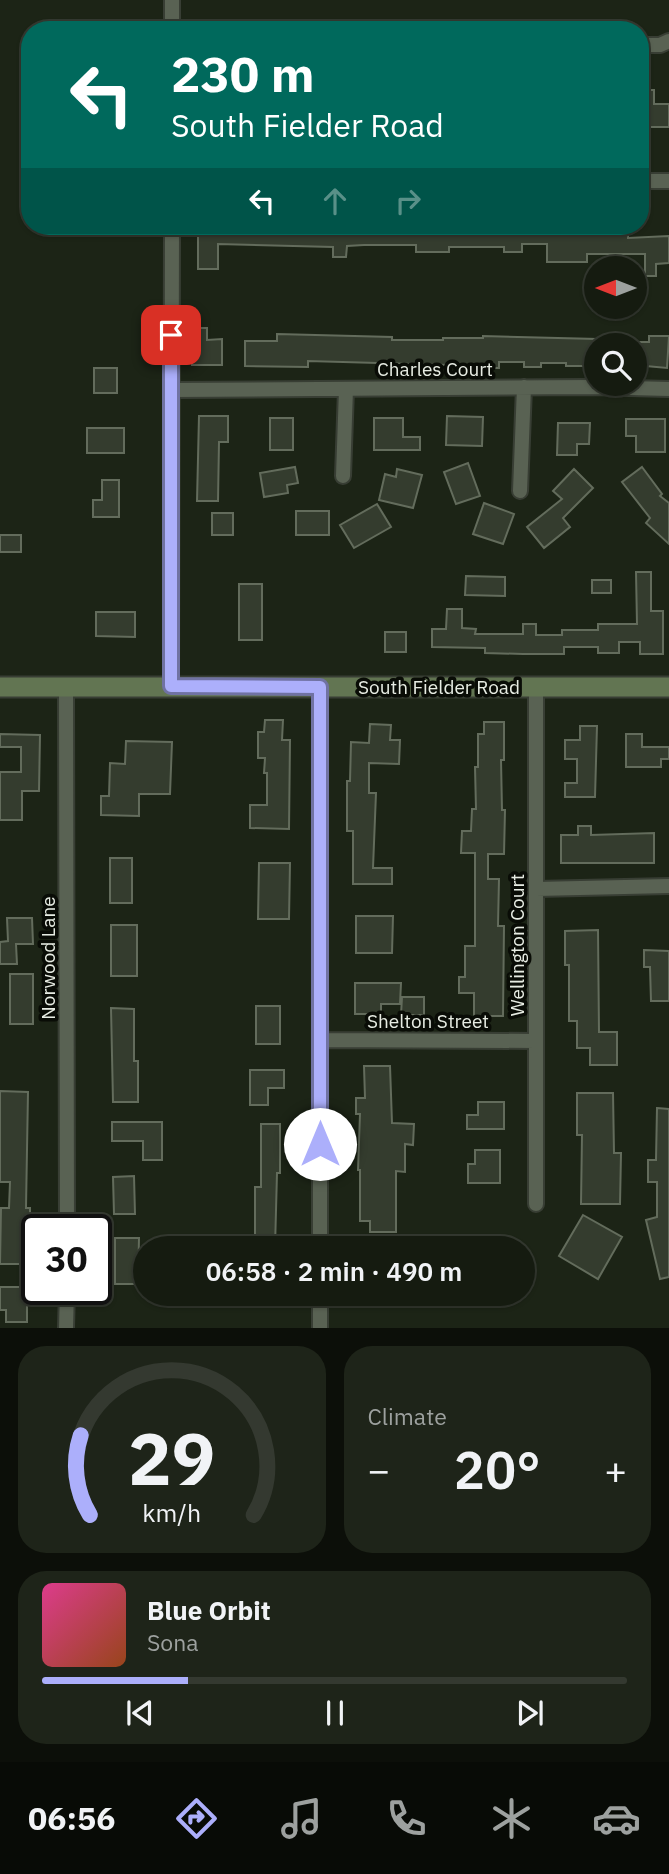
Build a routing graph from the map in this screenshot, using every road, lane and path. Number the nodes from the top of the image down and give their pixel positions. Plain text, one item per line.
1 (172, 0) edge
2 (172, 21) edge
3 (669, 41) edge
4 (649, 45) edge
5 (649, 181) edge
6 (669, 181) edge
7 (172, 235) edge
8 (524, 387) junction
9 (346, 389) junction
10 (669, 389) edge
11 (171, 390) junction
12 (343, 476) dead end
13 (520, 491) dead end
14 (66, 685) junction
15 (171, 686) junction
16 (0, 687) edge
17 (320, 687) junction
18 (536, 687) junction
19 (669, 687) edge
20 (669, 886) edge
21 (536, 888) junction
22 (320, 1040) junction
23 (536, 1041) junction
24 (536, 1204) dead end
25 (67, 1214) edge
26 (320, 1236) edge
27 (66, 1305) edge
28 (320, 1306) edge
29 (66, 1328) edge
30 (320, 1328) edge

1 - 2 street
3 - 4 street
5 - 6 street
7 - 11 street
8 - 9 street, Charles Court
8 - 10 street, Charles Court
8 - 13 street
9 - 11 street, Charles Court
9 - 12 street
11 - 15 street
14 - 15 main road, South Fielder Road
14 - 16 main road, South Fielder Road
14 - 25 street, Norwood Lane
15 - 17 main road, South Fielder Road
17 - 18 main road, South Fielder Road
17 - 22 street
18 - 19 main road, South Fielder Road
18 - 21 street, Wellington Court
20 - 21 street
21 - 23 street, Wellington Court
22 - 23 street, Shelton Street
22 - 26 street
23 - 24 street, Wellington Court
27 - 29 street
28 - 30 street

